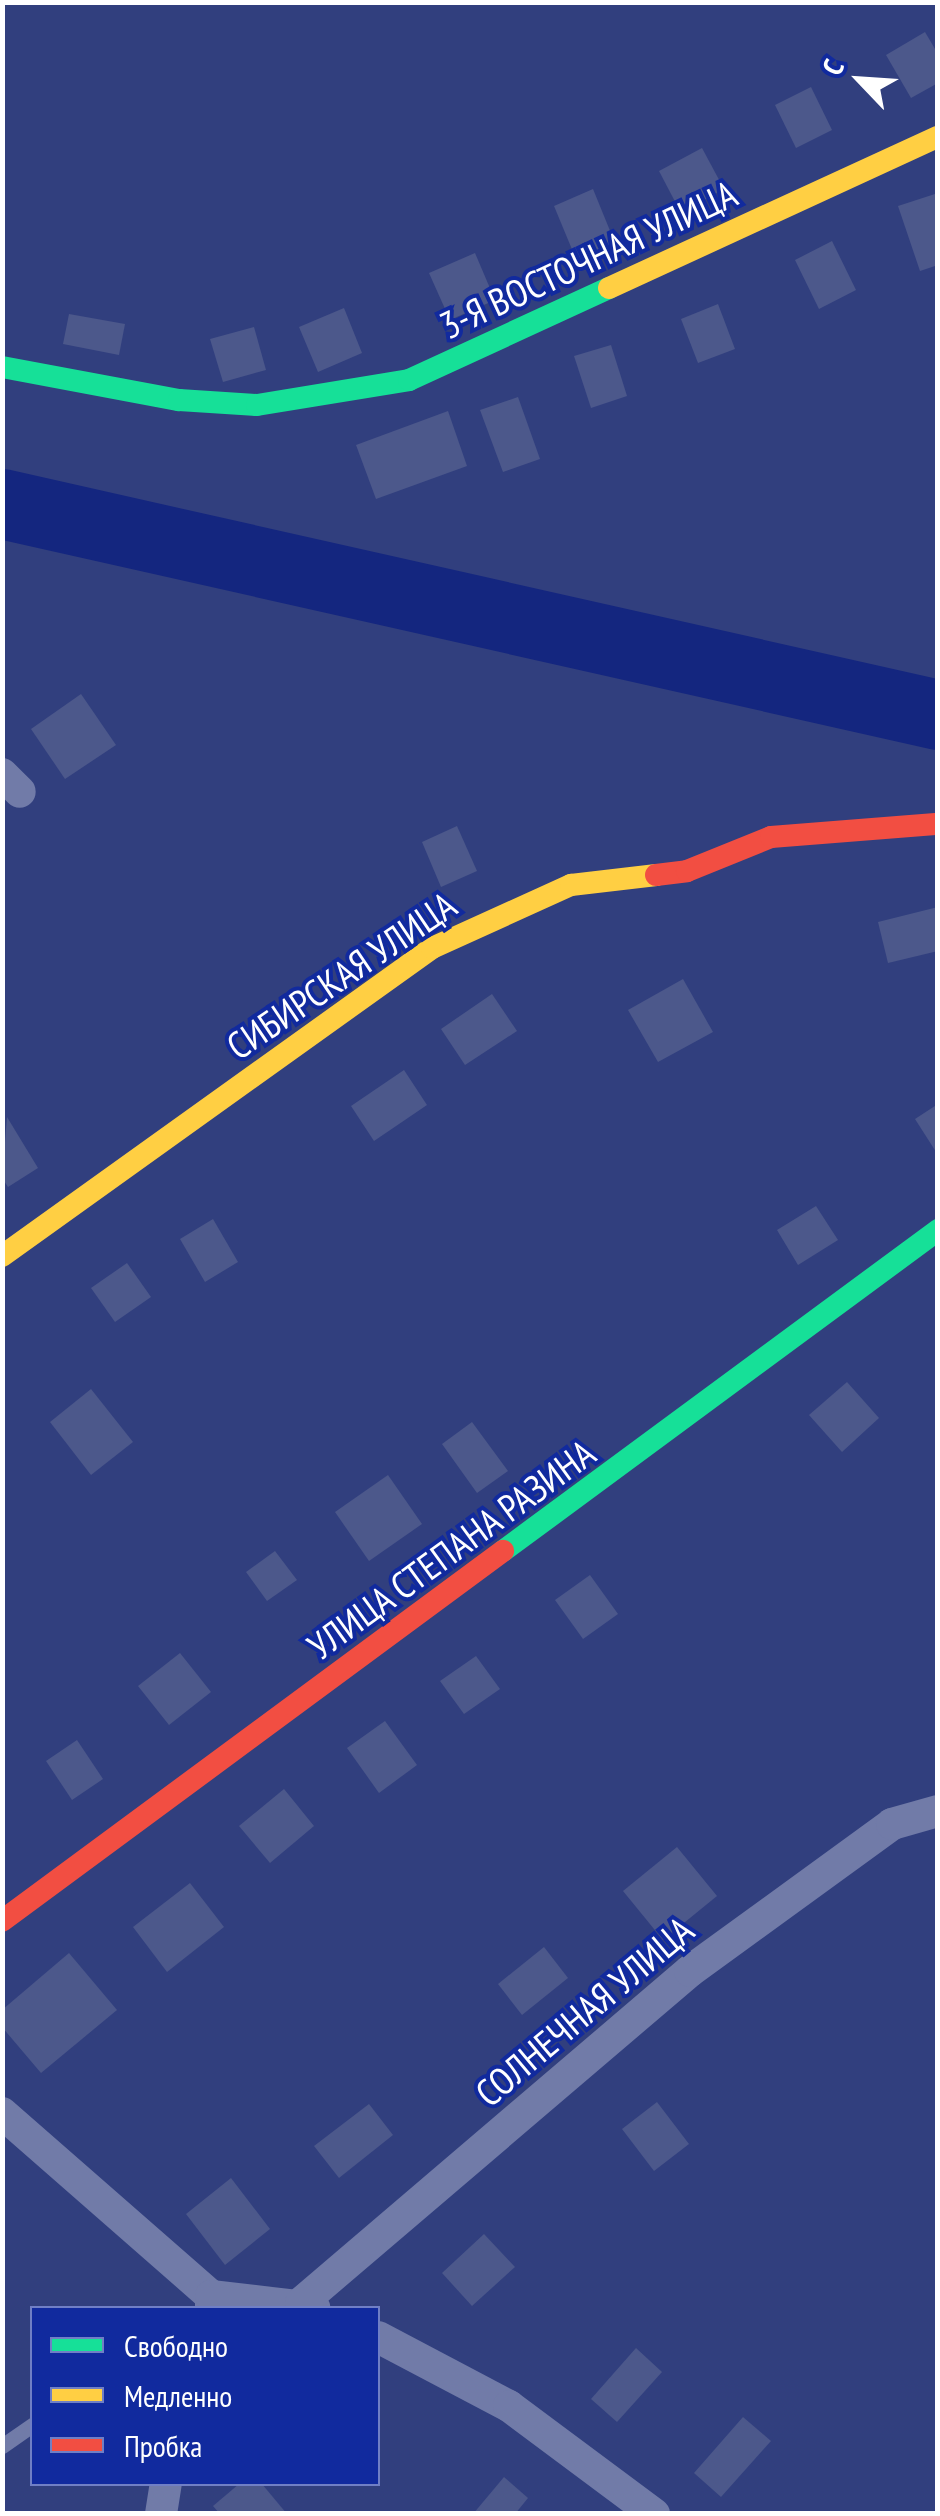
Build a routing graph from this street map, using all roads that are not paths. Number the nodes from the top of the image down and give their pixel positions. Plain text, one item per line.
1 (938, 137) edge
2 (2, 367) edge
3 (938, 824) edge
4 (938, 1230) edge
5 (2, 1256) edge
6 (938, 1811) edge
7 (2, 1921) edge
8 (2, 2113) edge
9 (205, 2304) edge
10 (307, 2306) edge
11 (380, 2338) edge
12 (30, 2426) edge
13 (2, 2446) edge
14 (166, 2486) edge
15 (162, 2514) edge
16 (654, 2514) edge

1 - 2 street, 3-Я ВОСТОЧНАЯ УЛИЦА
3 - 5 street, СИБИРСКАЯ УЛИЦА
4 - 7 street, УЛИЦА СТЕПАНА РАЗИНА
6 - 10 street, СОЛНЕЧНАЯ УЛИЦА
8 - 9 street
9 - 10 street, СОЛНЕЧНАЯ УЛИЦА
11 - 16 street
12 - 13 lane
14 - 15 street

